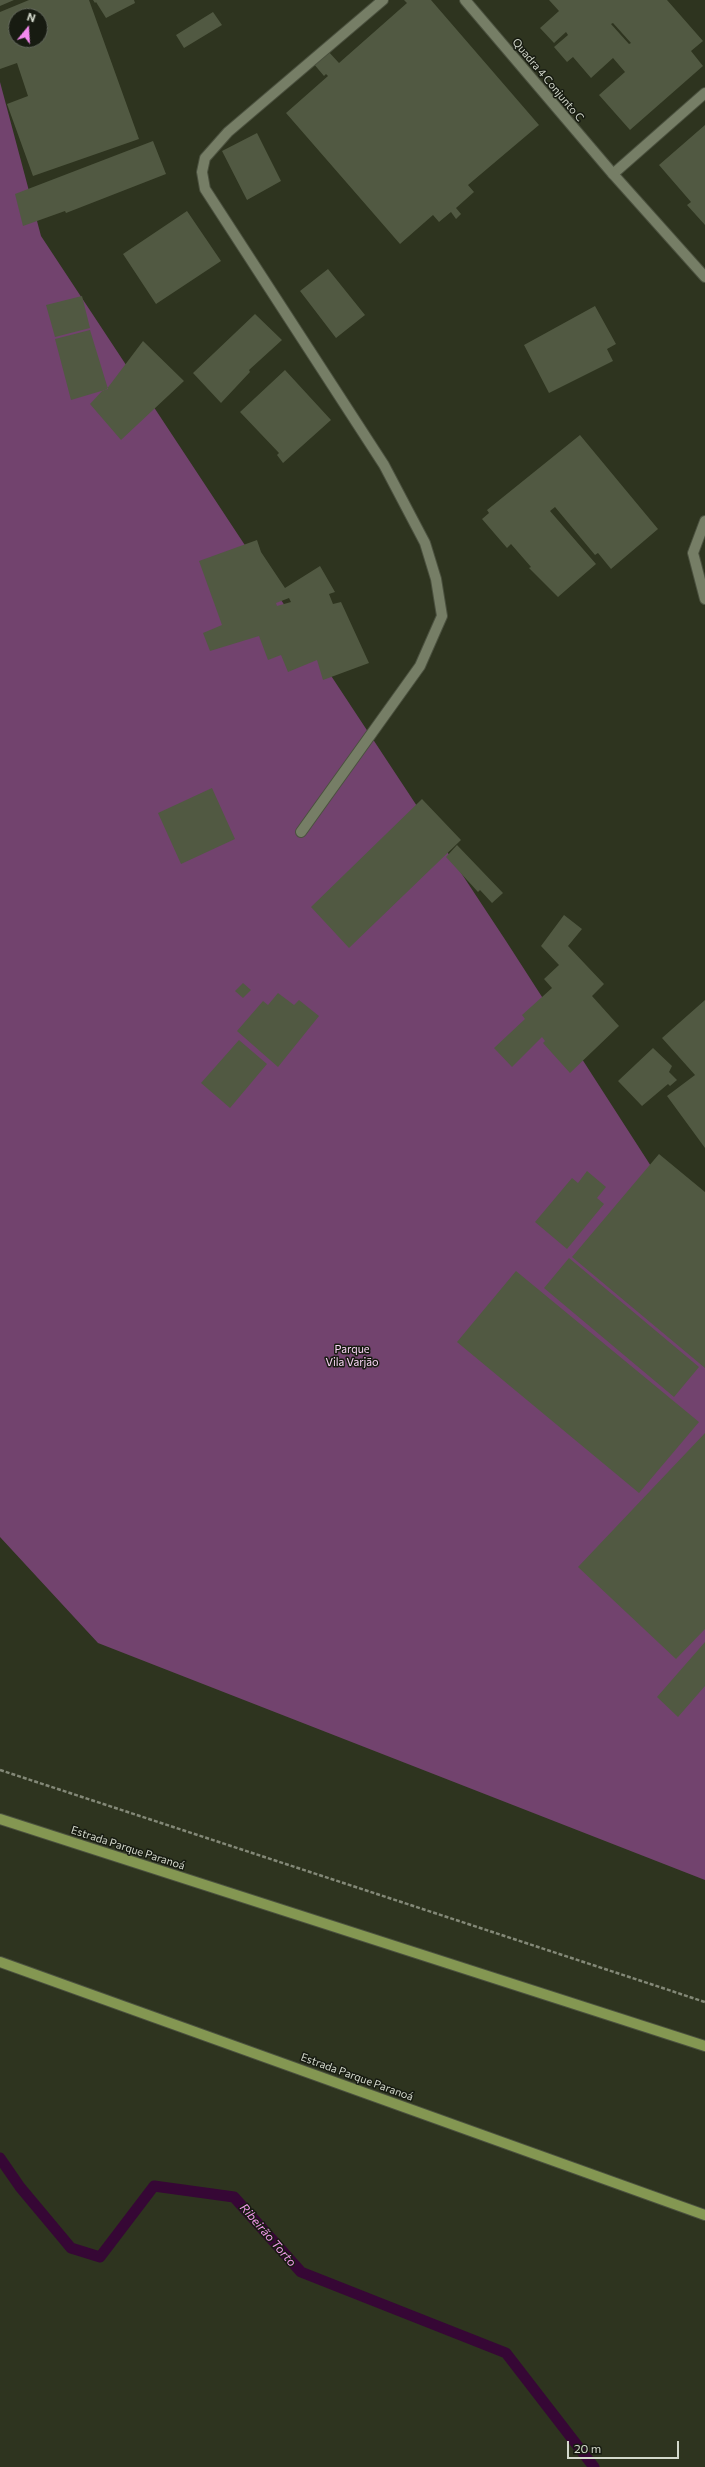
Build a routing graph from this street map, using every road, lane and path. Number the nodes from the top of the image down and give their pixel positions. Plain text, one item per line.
1 (383, 0) edge
2 (466, 0) edge
3 (705, 93) edge
4 (613, 174) junction
5 (705, 277) edge
6 (705, 522) edge
7 (705, 599) edge
8 (301, 832) dead end
9 (0, 1770) edge
10 (0, 1819) edge
11 (0, 1962) edge
12 (705, 2002) edge
13 (705, 2046) edge
14 (705, 2215) edge

1 - 8 street
2 - 4 street, Quadra 4 Conjunto C
3 - 4 street
4 - 5 street, Quadra 4 Conjunto C
6 - 7 street
9 - 12 path
10 - 13 main road, Estrada Parque Paranoá
11 - 14 main road, Estrada Parque Paranoá

